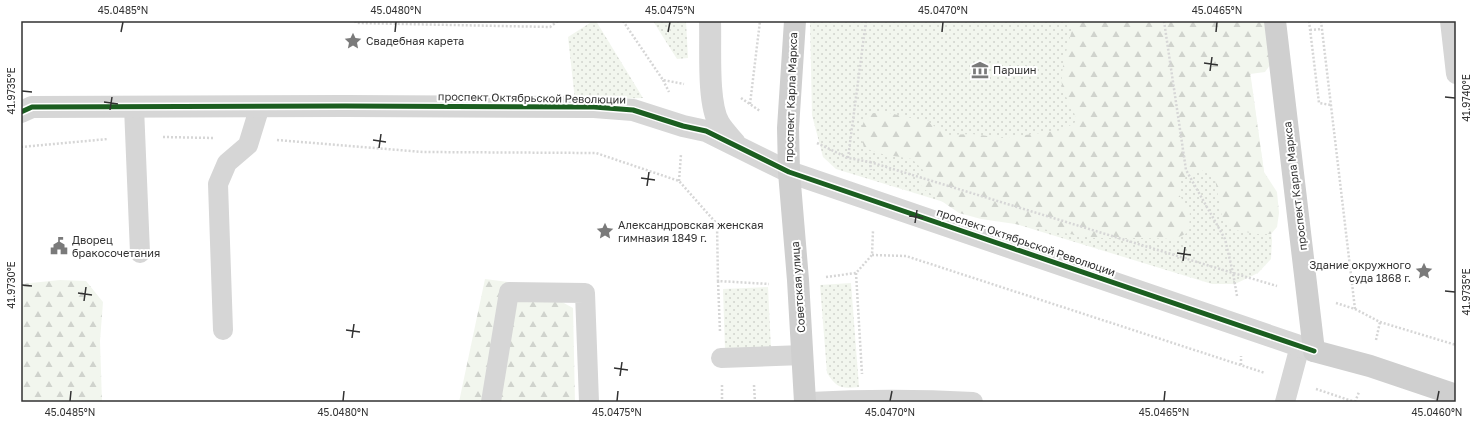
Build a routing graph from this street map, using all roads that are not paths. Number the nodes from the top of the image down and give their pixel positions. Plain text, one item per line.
1 (710, 21) edge
2 (795, 21) edge
3 (1275, 21) edge
4 (1450, 21) edge
5 (1456, 71) edge
6 (1456, 74) edge
7 (260, 106) junction
8 (134, 107) junction
9 (21, 112) edge
10 (739, 148) junction
11 (789, 172) junction
12 (140, 253) dead end
13 (223, 330) dead end
14 (1307, 348) junction
15 (803, 355) junction
16 (721, 358) dead end
17 (1456, 396) edge
18 (856, 400) edge
19 (491, 402) edge
20 (589, 402) edge
21 (805, 402) edge
22 (810, 402) edge
23 (973, 402) edge
24 (1285, 402) edge

1 - 10 street
2 - 11 main road, проспект Карла Маркса
3 - 14 main road, проспект Карла Маркса
4 - 5 lane
5 - 6 lane
7 - 8 street, проспект Октябрьской Революции
7 - 10 street, проспект Октябрьской Революции
7 - 13 lane
8 - 9 street, проспект Октябрьской Революции
8 - 12 lane
10 - 11 street, проспект Октябрьской Революции
11 - 14 street, проспект Октябрьской Революции
11 - 15 main road, Советская улица
14 - 17 main road, проспект Октябрьской Революции
14 - 24 lane
15 - 16 lane
15 - 21 main road, Советская улица
18 - 22 lane
18 - 23 lane
19 - 20 lane

